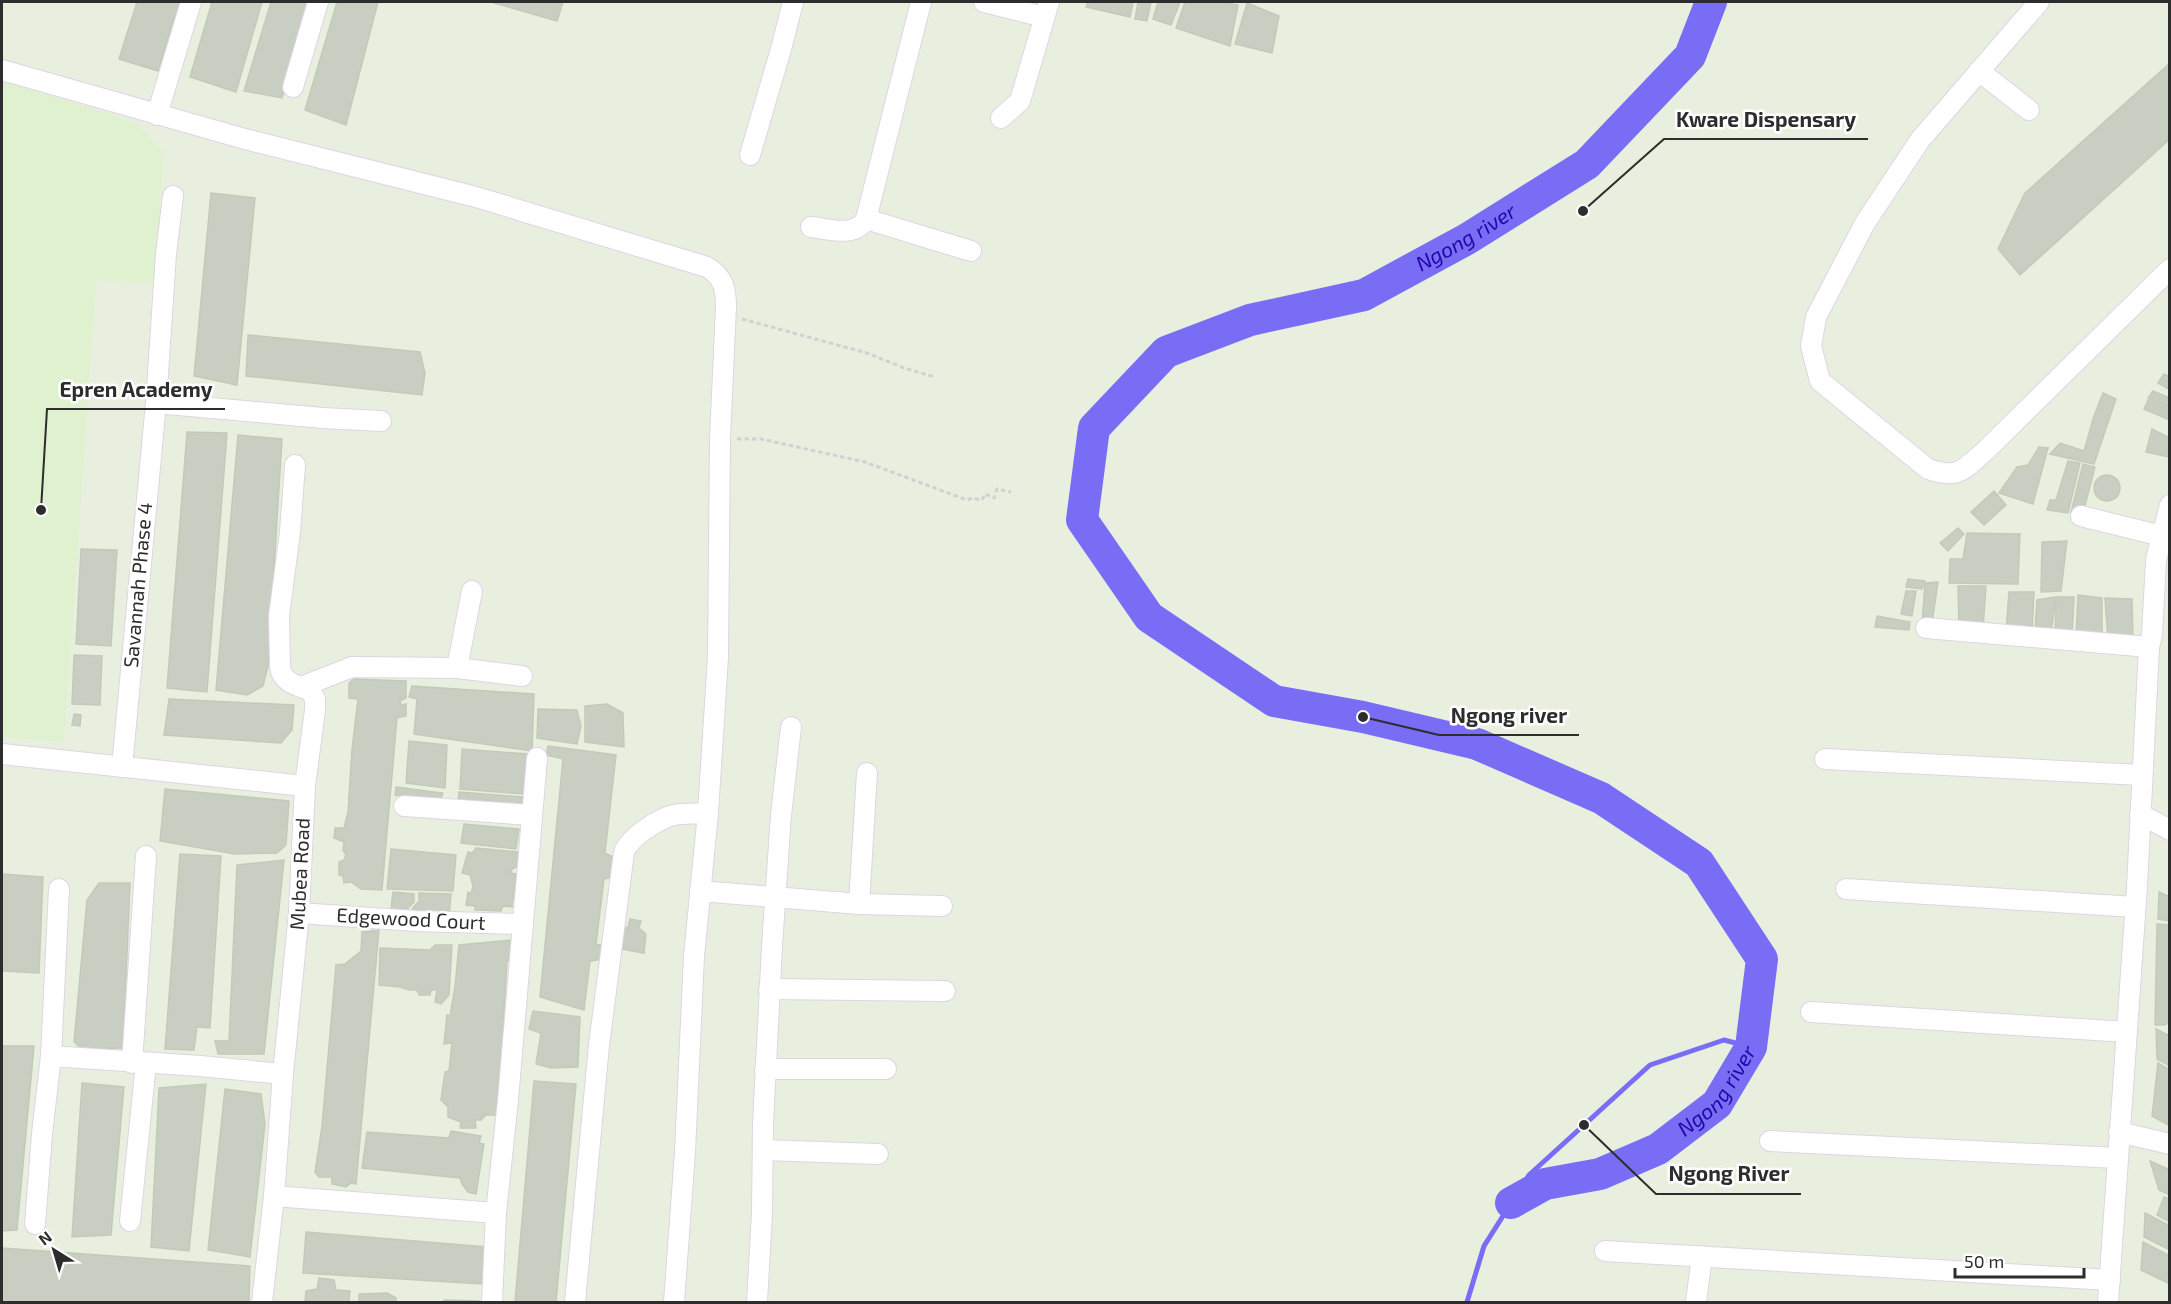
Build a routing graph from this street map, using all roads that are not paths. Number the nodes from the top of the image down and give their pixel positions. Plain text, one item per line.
1 (191, 2) edge
2 (318, 2) edge
3 (793, 2) edge
4 (921, 2) edge
5 (984, 2) edge
6 (2039, 2) edge
7 (1046, 9) edge
8 (2, 70) edge
9 (1979, 71) junction
10 (293, 87) dead end
11 (2029, 110) dead end
12 (157, 115) junction
13 (1001, 118) dead end
14 (750, 154) dead end
15 (172, 196) dead end
16 (866, 219) junction
17 (810, 227) dead end
18 (971, 251) dead end
19 (2169, 269) edge
20 (156, 403) junction
21 (381, 421) dead end
22 (295, 465) dead end
23 (2169, 505) edge
24 (2082, 516) dead end
25 (2162, 536) junction
26 (472, 591) dead end
27 (2169, 619) edge
28 (1926, 628) dead end
29 (2150, 641) junction
30 (457, 668) junction
31 (522, 676) dead end
32 (301, 687) junction
33 (791, 727) dead end
34 (2, 754) edge
35 (537, 758) dead end
36 (1825, 759) dead end
37 (122, 767) junction
38 (867, 773) dead end
39 (2141, 775) junction
40 (305, 786) junction
41 (404, 806) dead end
42 (708, 813) junction
43 (2140, 814) junction
44 (531, 815) junction
45 (2169, 830) edge
46 (146, 856) dead end
47 (59, 889) dead end
48 (1846, 889) dead end
49 (700, 891) junction
50 (776, 898) junction
51 (859, 904) junction
52 (942, 906) dead end
53 (2135, 907) junction
54 (299, 913) junction
55 (523, 924) junction
56 (770, 989) junction
57 (945, 991) dead end
58 (1811, 1012) dead end
59 (2127, 1032) junction
60 (51, 1056) junction
61 (139, 1063) junction
62 (765, 1069) junction
63 (886, 1069) dead end
64 (283, 1074) junction
65 (2119, 1132) junction
66 (1770, 1141) dead end
67 (2169, 1144) edge
68 (764, 1150) junction
69 (878, 1154) dead end
70 (2117, 1158) junction
71 (274, 1196) junction
72 (496, 1214) junction
73 (130, 1221) dead end
74 (35, 1224) dead end
75 (1605, 1251) dead end
76 (1702, 1256) junction
77 (2110, 1280) junction
78 (262, 1302) edge
79 (492, 1302) edge
80 (575, 1302) edge
81 (674, 1302) edge
82 (757, 1302) edge
83 (1696, 1302) edge
84 (2108, 1302) edge

1 - 12 street
2 - 10 street
3 - 14 street
4 - 16 street
5 - 7 street
6 - 9 street
7 - 13 street
8 - 12 street
9 - 11 street
9 - 19 street
12 - 42 street
15 - 20 street, Savannah Phase 4
16 - 17 street
16 - 18 street
20 - 21 street
20 - 37 street, Savannah Phase 4
22 - 32 street, Mubea Road
23 - 25 street
24 - 25 street
25 - 29 street
26 - 30 street
27 - 29 street
28 - 29 street
29 - 39 street
30 - 31 street
30 - 32 street
32 - 40 street, Mubea Road
33 - 50 street
34 - 37 street
35 - 44 street
36 - 39 street
37 - 40 street
38 - 51 street
39 - 43 street
40 - 54 street, Mubea Road
41 - 44 street
42 - 49 street
42 - 80 street
43 - 45 street
43 - 53 street
44 - 55 street
46 - 61 street
47 - 60 street
48 - 53 street
49 - 50 street
49 - 81 street
50 - 51 street
50 - 56 street
51 - 52 street
53 - 59 street
54 - 55 street, Edgewood Court
54 - 64 street, Mubea Road
55 - 72 street
56 - 57 street
56 - 62 street
58 - 59 street
59 - 65 street
60 - 61 street
60 - 74 street
61 - 64 street
61 - 73 street
62 - 63 street
62 - 68 street
64 - 71 street, Mubea Road
65 - 67 street
65 - 70 street
66 - 70 street
68 - 69 street
68 - 82 street
70 - 77 street
71 - 72 street
71 - 78 street, Mubea Road
72 - 79 street
75 - 76 street
76 - 77 street
76 - 83 street
77 - 84 street

